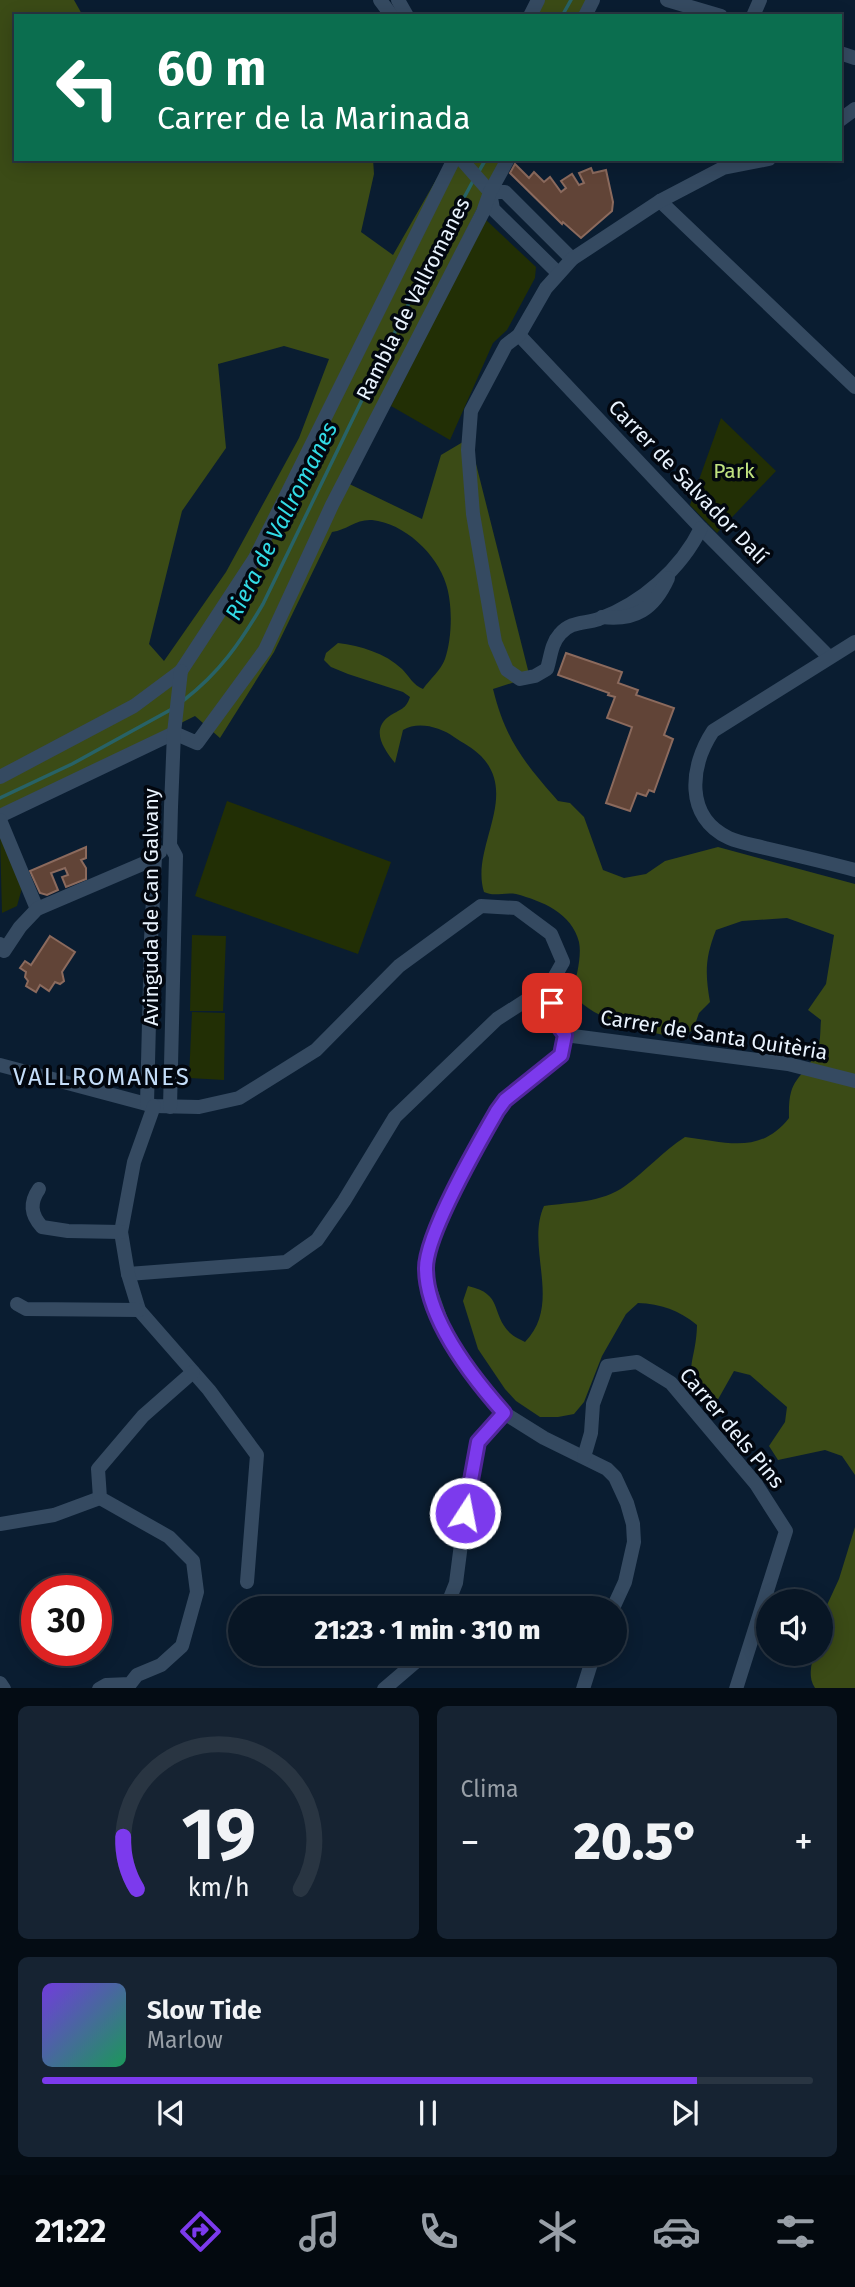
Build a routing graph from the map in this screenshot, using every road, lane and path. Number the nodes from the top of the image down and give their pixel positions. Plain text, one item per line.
1 (667, 0) edge
2 (714, 14) edge
3 (453, 161) edge
4 (507, 161) edge
5 (760, 161) edge
6 (490, 192) junction
7 (660, 201) junction
8 (572, 259) junction
9 (558, 273) junction
10 (519, 335) junction
11 (855, 387) edge
12 (701, 528) junction
13 (855, 642) edge
14 (829, 657) junction
15 (181, 671) junction
16 (174, 733) junction
17 (0, 778) edge
18 (0, 818) edge
19 (170, 845) junction
20 (155, 856) junction
21 (855, 870) edge
22 (37, 909) junction
23 (1, 952) edge
24 (550, 985) junction
25 (565, 1035) junction
26 (0, 1065) edge
27 (855, 1081) edge
28 (151, 1105) junction
29 (170, 1107) junction
30 (39, 1189) dead end
31 (121, 1232) junction
32 (128, 1274) junction
33 (16, 1304) dead end
34 (139, 1310) junction
35 (193, 1372) junction
36 (504, 1413) junction
37 (584, 1457) junction
38 (100, 1498) junction
39 (0, 1524) edge
40 (247, 1582) dead end
41 (451, 1596) edge
42 (619, 1596) edge
43 (411, 1666) edge
44 (590, 1666) edge
45 (130, 1686) edge
46 (101, 1688) edge
47 (385, 1688) edge
48 (583, 1688) edge
49 (736, 1688) edge

1 - 2 street
3 - 6 street
3 - 15 street, Rambla de Vallromanes
4 - 6 street, Rambla de Vallromanes
5 - 7 street
6 - 8 street
6 - 9 street
6 - 16 street, Rambla de Vallromanes
7 - 8 street
7 - 11 street
8 - 9 street
9 - 10 street
10 - 12 street, Carrer de Salvador Dalí
10 - 12 street
12 - 14 street, Carrer de Salvador Dalí
13 - 14 street
14 - 21 street
15 - 16 street, Avinguda de Can Galvany
15 - 17 street, Rambla de Vallromanes
16 - 18 street, Rambla de Vallromanes
16 - 19 street, Avinguda de Can Galvany
18 - 22 street
19 - 20 street
19 - 29 street, Avinguda de Can Galvany
20 - 22 street
20 - 28 street, Avinguda de Can Galvany
22 - 23 street
24 - 25 street
24 - 29 street
24 - 32 street
25 - 27 street, Carrer de Santa Quitèria
25 - 36 street
26 - 28 street
28 - 29 street
28 - 31 street, Avinguda de Can Galvany
30 - 31 street
31 - 32 street, Avinguda de Can Galvany
32 - 34 street, Avinguda de Can Galvany
33 - 34 street
34 - 35 street, Avinguda de Can Galvany
35 - 38 street
35 - 40 street, Avinguda de Can Galvany
36 - 37 street
36 - 41 street
37 - 42 street
37 - 49 street, Carrer dels Pins
38 - 39 street
38 - 45 street
43 - 47 street
44 - 48 street
45 - 46 street

